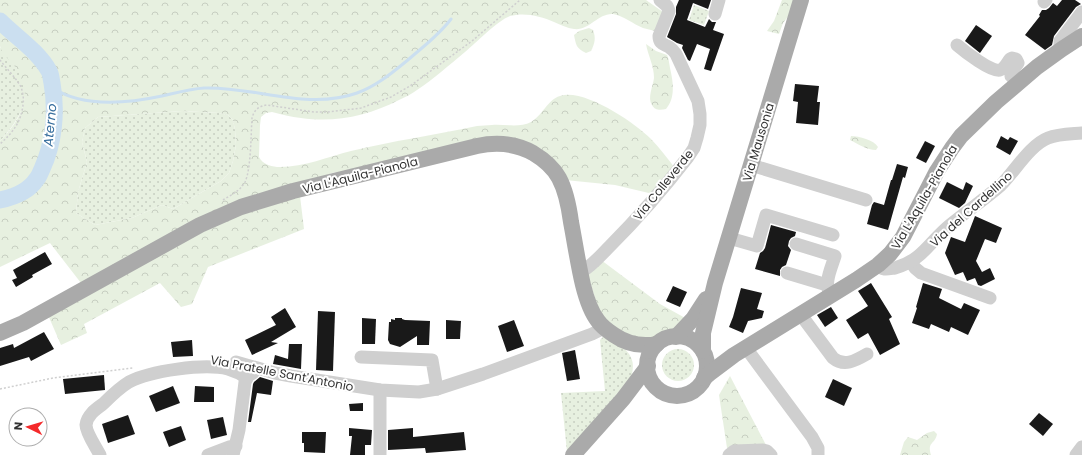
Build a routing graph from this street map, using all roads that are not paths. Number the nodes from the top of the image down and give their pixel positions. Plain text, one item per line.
1 (719, 0) edge
2 (801, 0) edge
3 (666, 2) edge
4 (1082, 12) edge
5 (715, 14) dead end
6 (1082, 36) edge
7 (957, 45) dead end
8 (1062, 49) junction
9 (1018, 83) junction
10 (1082, 133) edge
11 (751, 165) junction
12 (866, 200) dead end
13 (833, 235) dead end
14 (729, 238) junction
15 (796, 244) dead end
16 (911, 262) junction
17 (878, 265) junction
18 (580, 273) junction
19 (787, 273) dead end
20 (715, 283) junction
21 (829, 291) junction
22 (990, 298) dead end
23 (801, 315) junction
24 (603, 327) junction
25 (0, 333) edge
26 (676, 337) junction
27 (624, 341) junction
28 (657, 344) junction
29 (703, 352) junction
30 (740, 352) junction
31 (867, 354) dead end
32 (361, 357) dead end
33 (236, 362) dead end
34 (648, 365) junction
35 (275, 373) junction
36 (247, 378) junction
37 (704, 378) junction
38 (437, 389) junction
39 (380, 390) junction
40 (659, 390) junction
41 (623, 399) junction
42 (1082, 447) edge
43 (234, 450) edge
44 (100, 455) edge
45 (208, 455) edge
46 (380, 455) edge
47 (573, 455) edge
48 (729, 455) edge
49 (771, 455) edge
50 (818, 455) edge
51 (1076, 455) edge

1 - 5 street
2 - 11 main road, Via Mausonia
3 - 18 street, Via Colleverde
4 - 8 street
6 - 8 main road, Via L'Aquila-Pianola
7 - 9 street
8 - 9 main road, Via L'Aquila-Pianola
9 - 17 main road, Via L'Aquila-Pianola
10 - 16 street, Via del Cardellino
11 - 12 street
11 - 14 main road, Via Mausonia
13 - 14 street
14 - 20 main road, Via Mausonia
15 - 21 street
16 - 17 street, Via del Cardellino
16 - 22 street
17 - 21 main road, Via L'Aquila-Pianola
18 - 24 main road, Via L'Aquila-Pianola
18 - 25 main road, Via L'Aquila-Pianola
19 - 21 street
20 - 26 main road, Via Mausonia
20 - 29 main road, Via Mausonia
21 - 23 main road, Via L'Aquila-Pianola
23 - 30 main road, Via L'Aquila-Pianola
23 - 31 street
24 - 27 main road, Via L'Aquila-Pianola
24 - 38 street, Via Pratelle Sant'Antonio
26 - 28 main road
26 - 29 main road
27 - 28 main road, Via L'Aquila-Pianola
27 - 34 main road, Via L'Aquila-Pianola
28 - 34 main road
29 - 30 main road, Via L'Aquila-Pianola
29 - 37 main road
30 - 37 main road, Via L'Aquila-Pianola
30 - 50 street
32 - 38 street
33 - 35 street, Via Pratelle Sant'Antonio
34 - 40 main road
34 - 41 main road
35 - 36 street
35 - 39 street, Via Pratelle Sant'Antonio
36 - 43 street
36 - 44 street
37 - 40 main road
38 - 39 street, Via Pratelle Sant'Antonio
39 - 46 street
40 - 41 main road
41 - 47 main road
42 - 51 street
43 - 45 street
48 - 49 street

